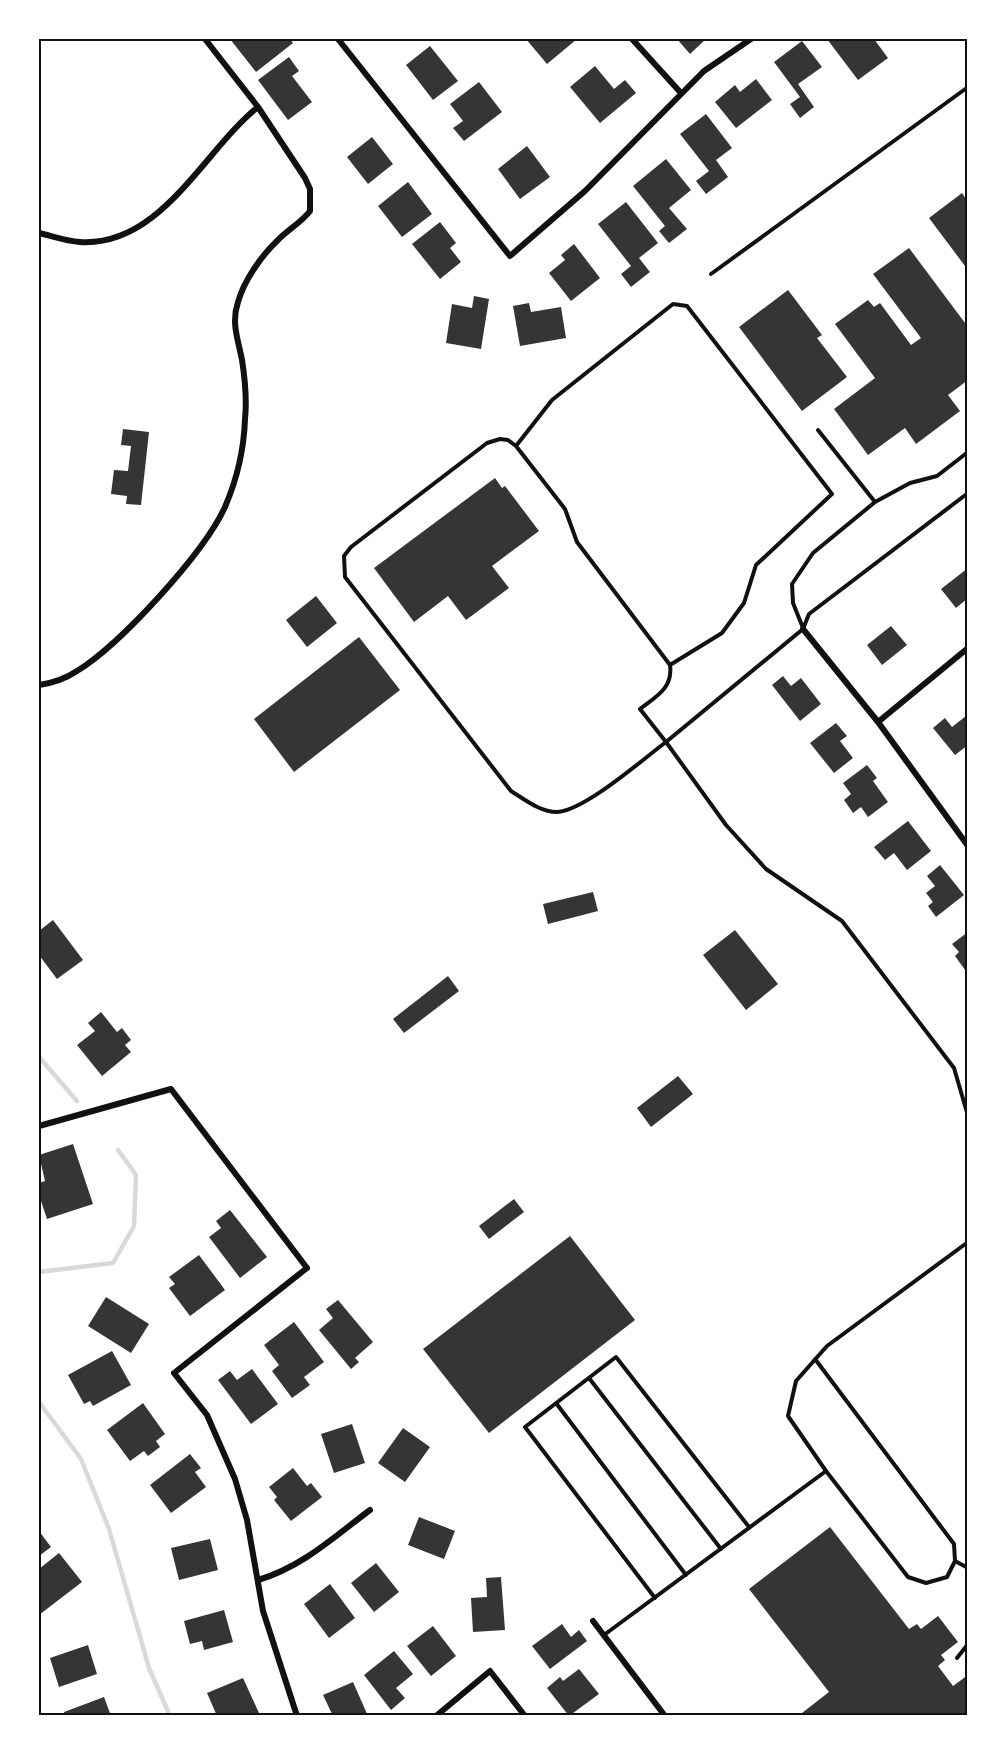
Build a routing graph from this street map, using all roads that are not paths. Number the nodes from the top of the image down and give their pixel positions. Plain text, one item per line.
1 (205, 39) edge
2 (339, 39) edge
3 (632, 39) edge
4 (751, 39) edge
5 (968, 87) edge
6 (681, 93) junction
7 (258, 107) junction
8 (39, 232) edge
9 (711, 274) dead end
10 (818, 430) dead end
11 (516, 446) junction
12 (968, 452) edge
13 (968, 493) edge
14 (875, 502) junction
15 (803, 629) junction
16 (968, 648) edge
17 (670, 665) junction
18 (39, 685) edge
19 (878, 722) junction
20 (666, 742) junction
21 (968, 846) edge
22 (968, 1116) edge
23 (39, 1126) edge
24 (968, 1242) edge
25 (815, 1359) junction
26 (589, 1378) junction
27 (556, 1403) junction
28 (826, 1471) junction
29 (370, 1509) dead end
30 (749, 1528) junction
31 (721, 1549) junction
32 (955, 1561) junction
33 (968, 1568) edge
34 (686, 1575) junction
35 (258, 1580) junction
36 (655, 1598) junction
37 (593, 1621) dead end
38 (604, 1635) junction
39 (968, 1644) edge
40 (957, 1658) dead end
41 (297, 1716) edge
42 (436, 1716) edge
43 (525, 1716) edge
44 (665, 1716) edge

1 - 7 street
2 - 6 street
3 - 6 street
4 - 6 street
5 - 9 lane
7 - 8 street
7 - 18 street
10 - 14 lane
11 - 17 lane
11 - 17 lane
11 - 20 lane
12 - 14 lane
13 - 15 lane
14 - 15 lane
15 - 19 street
15 - 20 lane
16 - 19 street
17 - 20 lane
19 - 21 street
20 - 22 lane
23 - 35 street
24 - 25 lane
25 - 28 lane
25 - 32 lane
26 - 27 lane
26 - 30 lane
26 - 31 lane
27 - 34 lane
27 - 36 lane
28 - 30 lane
28 - 32 lane
29 - 35 street
30 - 31 lane
31 - 34 lane
32 - 33 lane
34 - 36 lane
35 - 41 street
36 - 38 lane
37 - 38 street
38 - 44 street
39 - 40 lane
42 - 43 street

